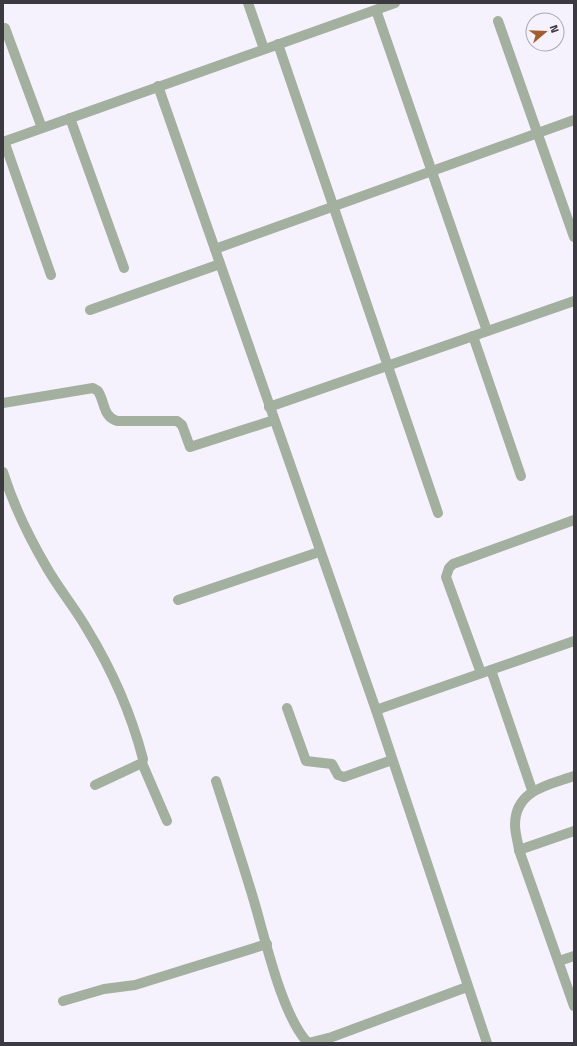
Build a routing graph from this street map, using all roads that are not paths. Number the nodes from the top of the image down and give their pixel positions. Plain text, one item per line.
1 (248, 3) edge
2 (395, 3) edge
3 (376, 10) junction
4 (498, 20) dead end
5 (5, 28) dead end
6 (278, 44) junction
7 (264, 49) junction
8 (158, 86) junction
9 (70, 118) junction
10 (574, 120) edge
11 (42, 128) junction
12 (538, 133) junction
13 (3, 142) edge
14 (431, 172) junction
15 (334, 206) junction
16 (574, 237) edge
17 (215, 249) junction
18 (220, 264) junction
19 (124, 268) dead end
20 (51, 275) dead end
21 (574, 301) edge
22 (90, 310) dead end
23 (487, 331) junction
24 (473, 336) junction
25 (388, 365) junction
26 (3, 403) edge
27 (270, 407) junction
28 (274, 420) junction
29 (3, 472) edge
30 (521, 476) dead end
31 (438, 513) dead end
32 (574, 520) edge
33 (319, 552) junction
34 (178, 600) dead end
35 (574, 641) edge
36 (486, 672) junction
37 (287, 708) dead end
38 (376, 710) junction
39 (392, 760) junction
40 (142, 763) junction
41 (574, 776) edge
42 (216, 781) dead end
43 (95, 785) dead end
44 (532, 790) junction
45 (167, 821) dead end
46 (574, 831) edge
47 (519, 850) junction
48 (267, 944) junction
49 (574, 956) edge
50 (559, 961) junction
51 (467, 988) junction
52 (63, 1001) dead end
53 (574, 1006) edge
54 (322, 1042) edge
55 (308, 1043) edge
56 (486, 1043) edge

1 - 7 street
2 - 3 street
3 - 6 street
3 - 14 street
4 - 12 street
5 - 11 street
6 - 7 street
6 - 15 street
7 - 8 street
8 - 9 street
8 - 17 street
9 - 11 street
9 - 19 street
10 - 12 street
11 - 13 street
12 - 14 street
12 - 16 street
13 - 20 street
14 - 15 street
14 - 23 street
15 - 17 street
15 - 25 street
17 - 18 street
18 - 22 street
18 - 27 street
21 - 23 street
23 - 24 street
24 - 25 street
24 - 30 street
25 - 27 street
25 - 31 street
26 - 28 street
27 - 28 street
28 - 33 street
29 - 40 street
32 - 36 street
33 - 34 street
33 - 38 street
35 - 36 street
36 - 38 street
36 - 44 street
37 - 39 street
38 - 39 street
39 - 51 street
40 - 43 street
40 - 45 street
41 - 44 street
42 - 48 street
44 - 47 street
46 - 47 street
47 - 50 street
48 - 52 street
48 - 55 street
49 - 50 street
50 - 53 street
51 - 54 street
51 - 56 street
54 - 55 street

